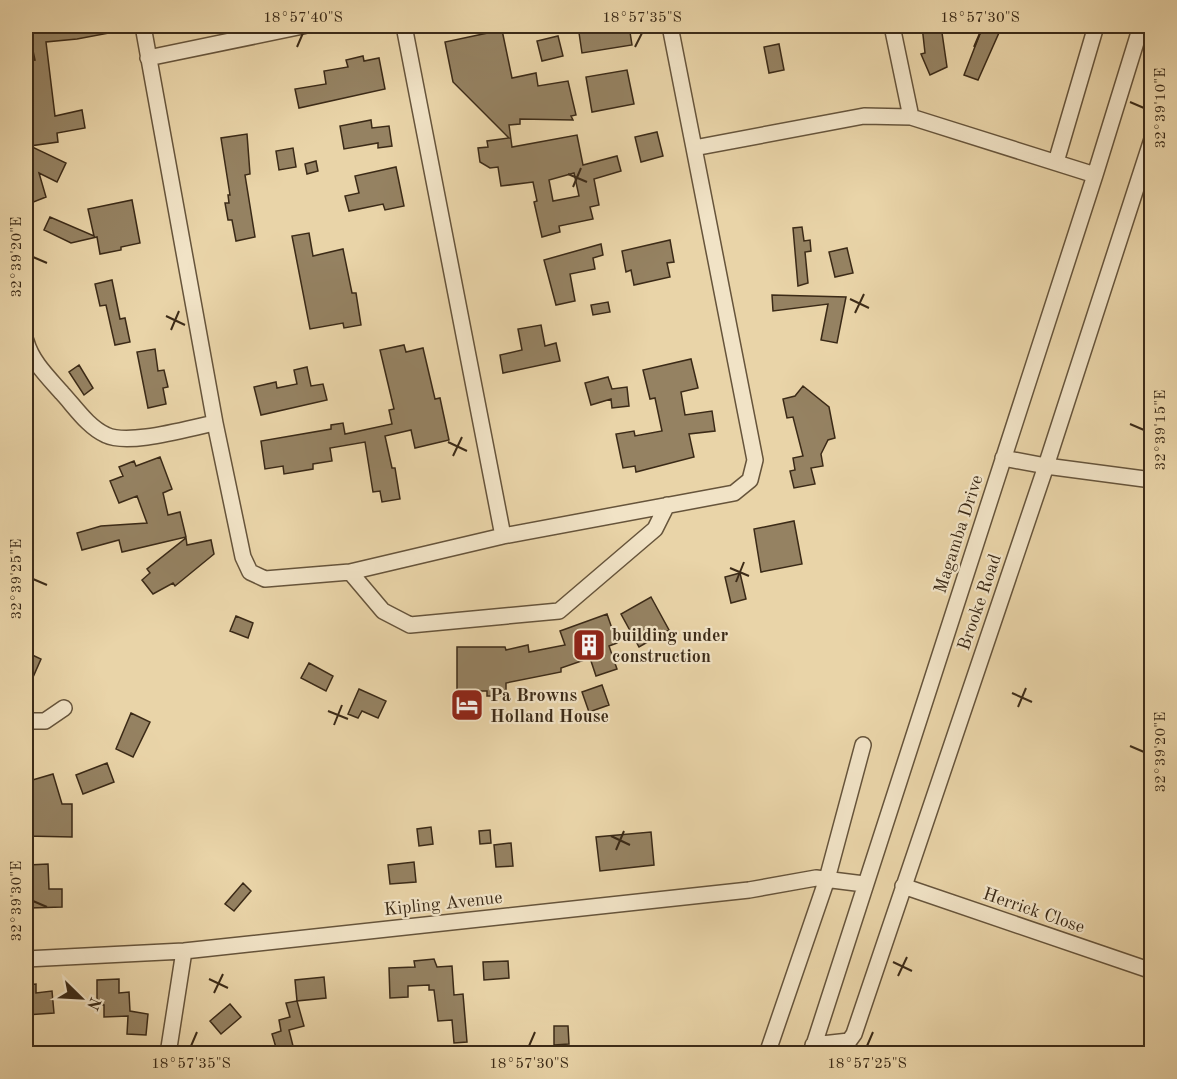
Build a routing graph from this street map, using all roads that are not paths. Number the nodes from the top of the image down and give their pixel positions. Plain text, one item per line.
1 (143, 26) edge
2 (303, 26) edge
3 (404, 26) edge
4 (670, 26) edge
5 (892, 26) edge
6 (1096, 26) edge
7 (1141, 26) edge
8 (148, 58) junction
9 (912, 117) junction
10 (1152, 139) edge
11 (694, 148) junction
12 (1056, 162) junction
13 (1095, 175) junction
14 (26, 341) edge
15 (215, 423) junction
16 (1003, 458) junction
17 (1046, 466) junction
18 (1152, 480) edge
19 (668, 506) junction
20 (503, 536) junction
21 (350, 572) junction
22 (64, 708) dead end
23 (26, 721) edge
24 (863, 745) dead end
25 (827, 879) junction
26 (864, 884) junction
27 (903, 886) junction
28 (184, 951) junction
29 (26, 958) edge
30 (1152, 970) edge
31 (812, 1049) edge
32 (168, 1053) edge
33 (767, 1053) edge

1 - 8 street
2 - 8 street
3 - 20 street
4 - 11 street
5 - 9 street
6 - 12 street
7 - 13 street, Magamba Drive
8 - 15 street
9 - 11 street
9 - 12 street
10 - 17 street, Brooke Road
11 - 19 street
12 - 13 street
13 - 16 street, Magamba Drive
14 - 15 street
15 - 21 street
16 - 17 street
16 - 26 street, Magamba Drive
17 - 18 street
17 - 27 street, Brooke Road
19 - 20 street
19 - 21 street
20 - 21 street
22 - 23 street
24 - 25 street
25 - 26 street, Kipling Avenue
25 - 28 street, Kipling Avenue
25 - 33 street
26 - 31 street, Magamba Drive
27 - 30 street, Herrick Close
27 - 31 street, Brooke Road
28 - 29 street, Kipling Avenue
28 - 32 street

